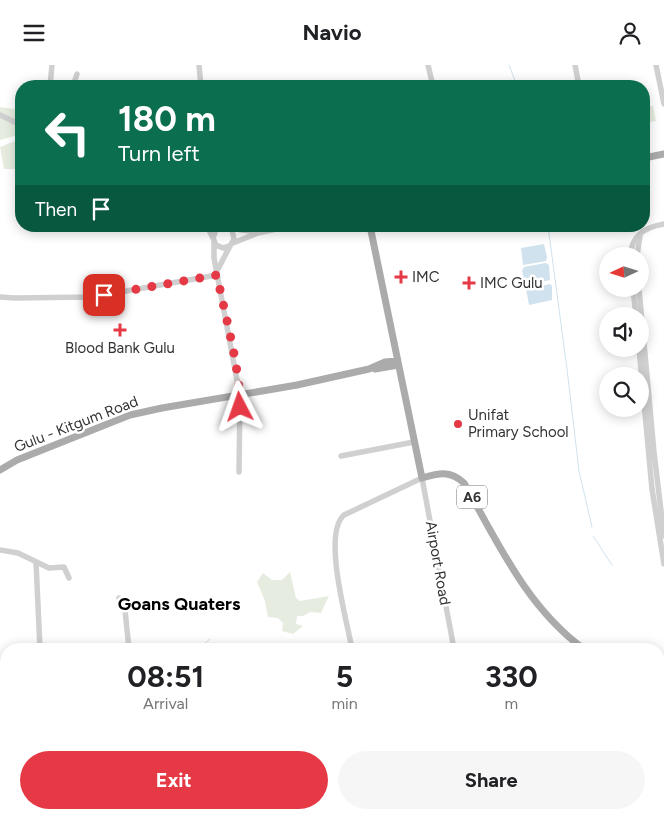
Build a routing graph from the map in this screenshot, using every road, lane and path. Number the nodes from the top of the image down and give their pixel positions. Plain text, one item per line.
1 (52, 65) edge
2 (199, 65) edge
3 (428, 65) edge
4 (575, 65) edge
5 (656, 65) edge
6 (77, 73) dead end
7 (51, 80) edge
8 (75, 80) edge
9 (200, 80) edge
10 (432, 80) edge
11 (577, 80) edge
12 (662, 87) edge
13 (664, 104) edge
14 (0, 115) edge
15 (15, 122) edge
16 (664, 154) edge
17 (650, 157) edge
18 (664, 224) edge
19 (650, 227) edge
20 (210, 232) edge
21 (215, 232) edge
22 (230, 232) edge
23 (252, 232) edge
24 (263, 232) edge
25 (371, 232) edge
26 (640, 232) edge
27 (641, 232) edge
28 (258, 233) junction
29 (213, 240) junction
30 (232, 244) junction
31 (632, 247) edge
32 (637, 247) edge
33 (217, 273) junction
34 (0, 297) edge
35 (640, 297) edge
36 (395, 350) junction
37 (640, 357) edge
38 (398, 363) junction
39 (384, 365) junction
40 (400, 377) junction
41 (240, 396) junction
42 (414, 442) junction
43 (651, 452) junction
44 (341, 456) dead end
45 (0, 470) edge
46 (239, 472) dead end
47 (422, 478) junction
48 (664, 536) edge
49 (0, 550) edge
50 (36, 562) junction
51 (664, 564) edge
52 (69, 578) dead end
53 (119, 598) dead end
54 (40, 643) edge
55 (128, 643) edge
56 (351, 643) edge
57 (453, 643) edge
58 (577, 643) edge

1 - 7 street
2 - 9 street
3 - 10 street
4 - 11 street
5 - 12 street
6 - 8 street
12 - 13 street
14 - 15 street
16 - 17 main road
18 - 19 street
20 - 29 street
21 - 29 street
22 - 30 street
23 - 28 street
24 - 28 street
25 - 36 main road
26 - 31 street
27 - 32 street
28 - 30 street
29 - 30 street
29 - 33 street
30 - 33 street
33 - 34 street
33 - 41 street
35 - 43 street
36 - 38 main road
36 - 39 main road
37 - 43 street
38 - 39 main road, Gulu - Kitgum Road
38 - 40 main road
39 - 40 main road
39 - 41 main road, Gulu - Kitgum Road
40 - 42 main road
41 - 45 main road, Gulu - Kitgum Road
41 - 46 street
42 - 44 street
42 - 47 main road
43 - 48 street
43 - 51 street
47 - 56 street
47 - 57 street, Airport Road
47 - 58 main road, A6
49 - 50 street
50 - 52 street
50 - 54 street
53 - 55 street

